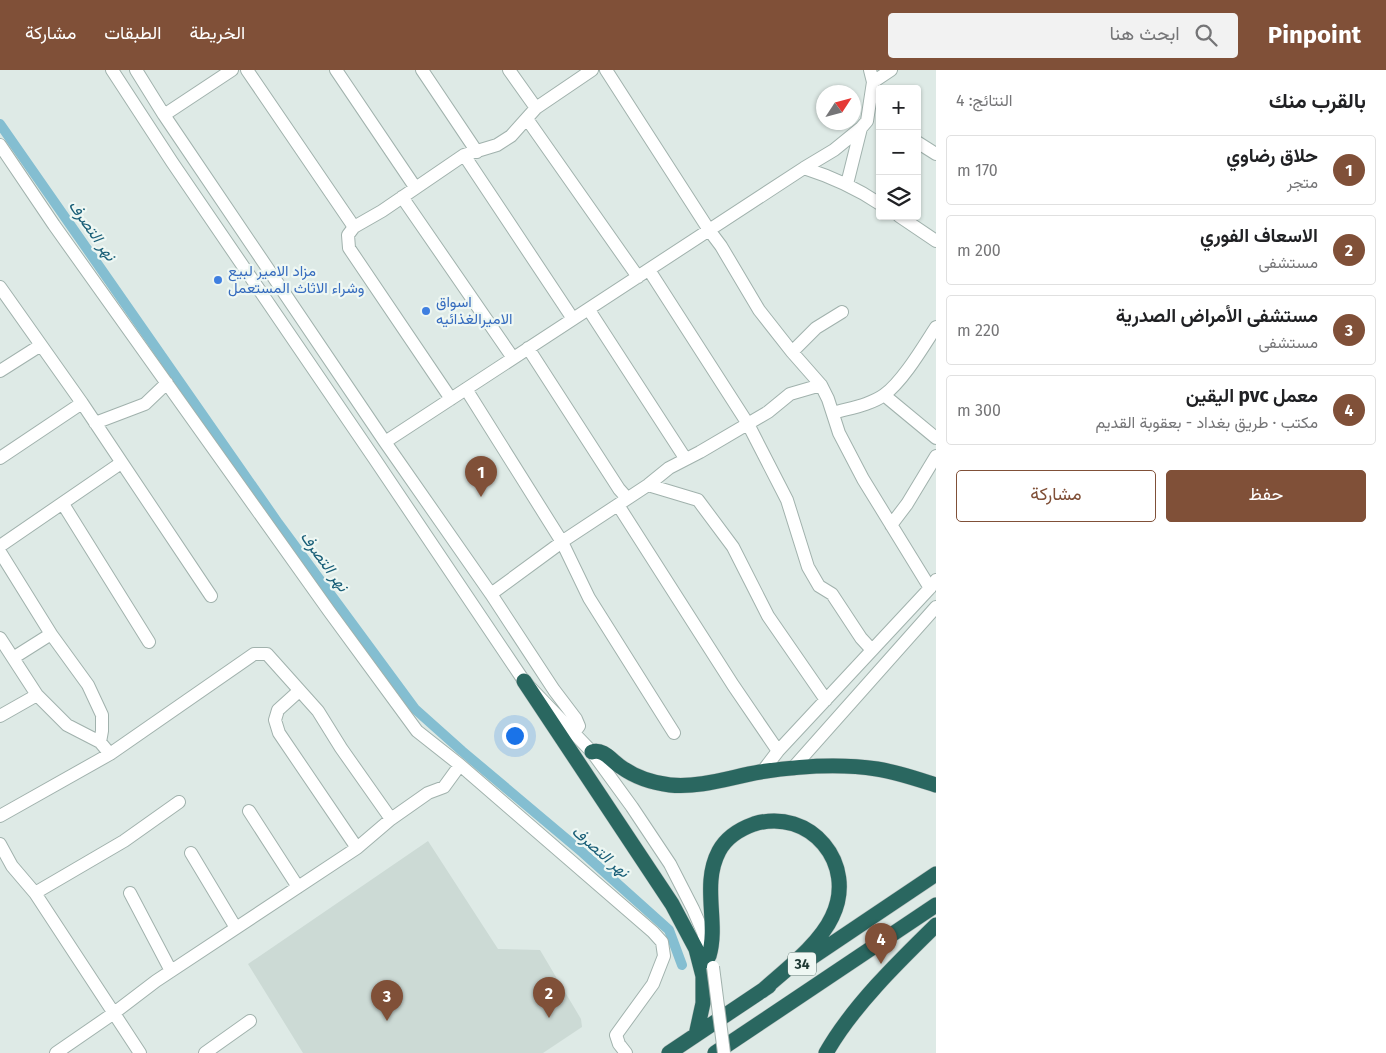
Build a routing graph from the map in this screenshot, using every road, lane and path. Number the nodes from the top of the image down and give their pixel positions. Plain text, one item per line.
1 (112, 70) edge
2 (136, 70) edge
3 (231, 70) edge
4 (246, 70) edge
5 (336, 70) edge
6 (422, 70) edge
7 (510, 70) edge
8 (592, 70) edge
9 (606, 70) edge
10 (891, 70) edge
11 (871, 76) edge
12 (536, 108) junction
13 (164, 115) junction
14 (527, 119) junction
15 (874, 119) edge
16 (862, 128) junction
17 (0, 145) edge
18 (921, 145) edge
19 (477, 152) junction
20 (936, 154) edge
21 (464, 155) junction
22 (804, 168) junction
23 (847, 184) junction
24 (414, 187) junction
25 (402, 197) junction
26 (876, 202) edge
27 (905, 220) edge
28 (354, 227) junction
29 (709, 230) junction
30 (936, 241) edge
31 (643, 274) junction
32 (0, 287) edge
33 (589, 310) junction
34 (842, 312) dead end
35 (573, 319) junction
36 (936, 327) edge
37 (41, 345) junction
38 (528, 348) junction
39 (792, 352) junction
40 (513, 358) junction
41 (0, 371) edge
42 (167, 383) junction
43 (821, 385) junction
44 (466, 389) junction
45 (884, 395) junction
46 (451, 399) junction
47 (82, 403) junction
48 (833, 413) junction
49 (95, 423) junction
50 (748, 424) junction
51 (936, 438) edge
52 (385, 442) junction
53 (936, 456) edge
54 (0, 458) edge
55 (686, 458) junction
56 (121, 464) junction
57 (648, 485) junction
58 (623, 502) junction
59 (63, 504) junction
60 (891, 525) junction
61 (562, 542) junction
62 (0, 546) edge
63 (0, 552) edge
64 (4, 567) edge
65 (933, 584) edge
66 (491, 594) junction
67 (211, 596) dead end
68 (936, 606) edge
69 (913, 607) junction
70 (925, 619) junction
71 (51, 634) junction
72 (0, 638) edge
73 (149, 642) dead end
74 (872, 650) junction
75 (13, 658) junction
76 (524, 681) junction
77 (299, 691) junction
78 (37, 696) junction
79 (826, 700) junction
80 (0, 716) edge
81 (574, 733) junction
82 (674, 733) dead end
83 (100, 742) junction
84 (778, 751) junction
85 (592, 752) junction
86 (110, 754) junction
87 (460, 765) junction
88 (792, 769) junction
89 (762, 772) junction
90 (936, 785) edge
91 (179, 802) dead end
92 (249, 811) dead end
93 (0, 816) edge
94 (391, 819) junction
95 (0, 844) edge
96 (357, 848) junction
97 (191, 853) dead end
98 (936, 874) edge
99 (298, 887) junction
100 (35, 893) junction
101 (130, 893) dead end
102 (936, 904) edge
103 (936, 925) edge
104 (236, 928) junction
105 (711, 961) junction
106 (171, 971) junction
107 (762, 991) junction
108 (114, 1013) junction
109 (250, 1021) dead end
110 (696, 1035) junction
111 (56, 1053) edge
112 (140, 1053) edge
113 (205, 1053) edge
114 (626, 1053) edge
115 (668, 1053) edge
116 (715, 1053) edge
117 (724, 1053) edge
118 (826, 1053) edge

1 - 76 street
2 - 13 street
3 - 13 street
4 - 28 street
5 - 24 street
6 - 19 street
7 - 12 street
8 - 12 street
9 - 29 street
10 - 11 street
11 - 15 street
12 - 14 street
13 - 52 street
14 - 19 street
14 - 31 street
15 - 16 street
16 - 22 street
16 - 23 street
17 - 42 street
18 - 20 street
19 - 21 street
21 - 24 street
21 - 35 street
22 - 23 street
22 - 29 street
23 - 26 street
24 - 25 street
25 - 28 street
25 - 40 street
27 - 30 street
28 - 46 street
29 - 31 street
29 - 39 street
31 - 33 street
31 - 50 street
32 - 37 street
33 - 35 street
33 - 55 street
34 - 39 street
35 - 38 street
36 - 45 street
37 - 41 street
37 - 47 street
38 - 40 street
38 - 58 street
39 - 43 street
40 - 44 street
42 - 49 street
42 - 87 street
43 - 48 street
43 - 50 street
44 - 46 street
44 - 61 street
45 - 48 street
45 - 51 street
46 - 52 street
47 - 49 street
47 - 54 street
48 - 60 street
49 - 56 street
50 - 55 street
50 - 74 street
52 - 66 street
53 - 60 street
55 - 57 street
56 - 59 street
56 - 67 street
57 - 58 street
57 - 79 street
58 - 61 street
58 - 84 street
59 - 62 street
59 - 73 street
60 - 65 street
61 - 66 street
61 - 82 street
63 - 64 street
64 - 71 street
65 - 69 street
66 - 81 street
68 - 70 street
69 - 70 street
69 - 74 street
70 - 88 street
71 - 75 street
71 - 83 street
72 - 75 street
74 - 79 street
75 - 78 street
76 - 81 street
76 - 110 highway
77 - 86 street
77 - 94 street
77 - 96 street
78 - 80 street
78 - 83 street
79 - 84 street
81 - 85 street
83 - 86 street
84 - 89 street
85 - 89 highway
85 - 105 street
86 - 93 street
87 - 94 street
87 - 114 street
88 - 89 highway
88 - 90 highway
91 - 100 street
92 - 99 street
94 - 96 street
95 - 100 street
96 - 99 street
97 - 104 street
98 - 107 highway, 34
99 - 104 street
100 - 108 street
101 - 106 street
102 - 116 highway, 34
103 - 118 highway
104 - 106 street
105 - 107 highway
105 - 117 street, bridge
106 - 108 street
107 - 110 highway, 34
108 - 111 street
108 - 112 street
109 - 113 street
110 - 115 highway, 34

